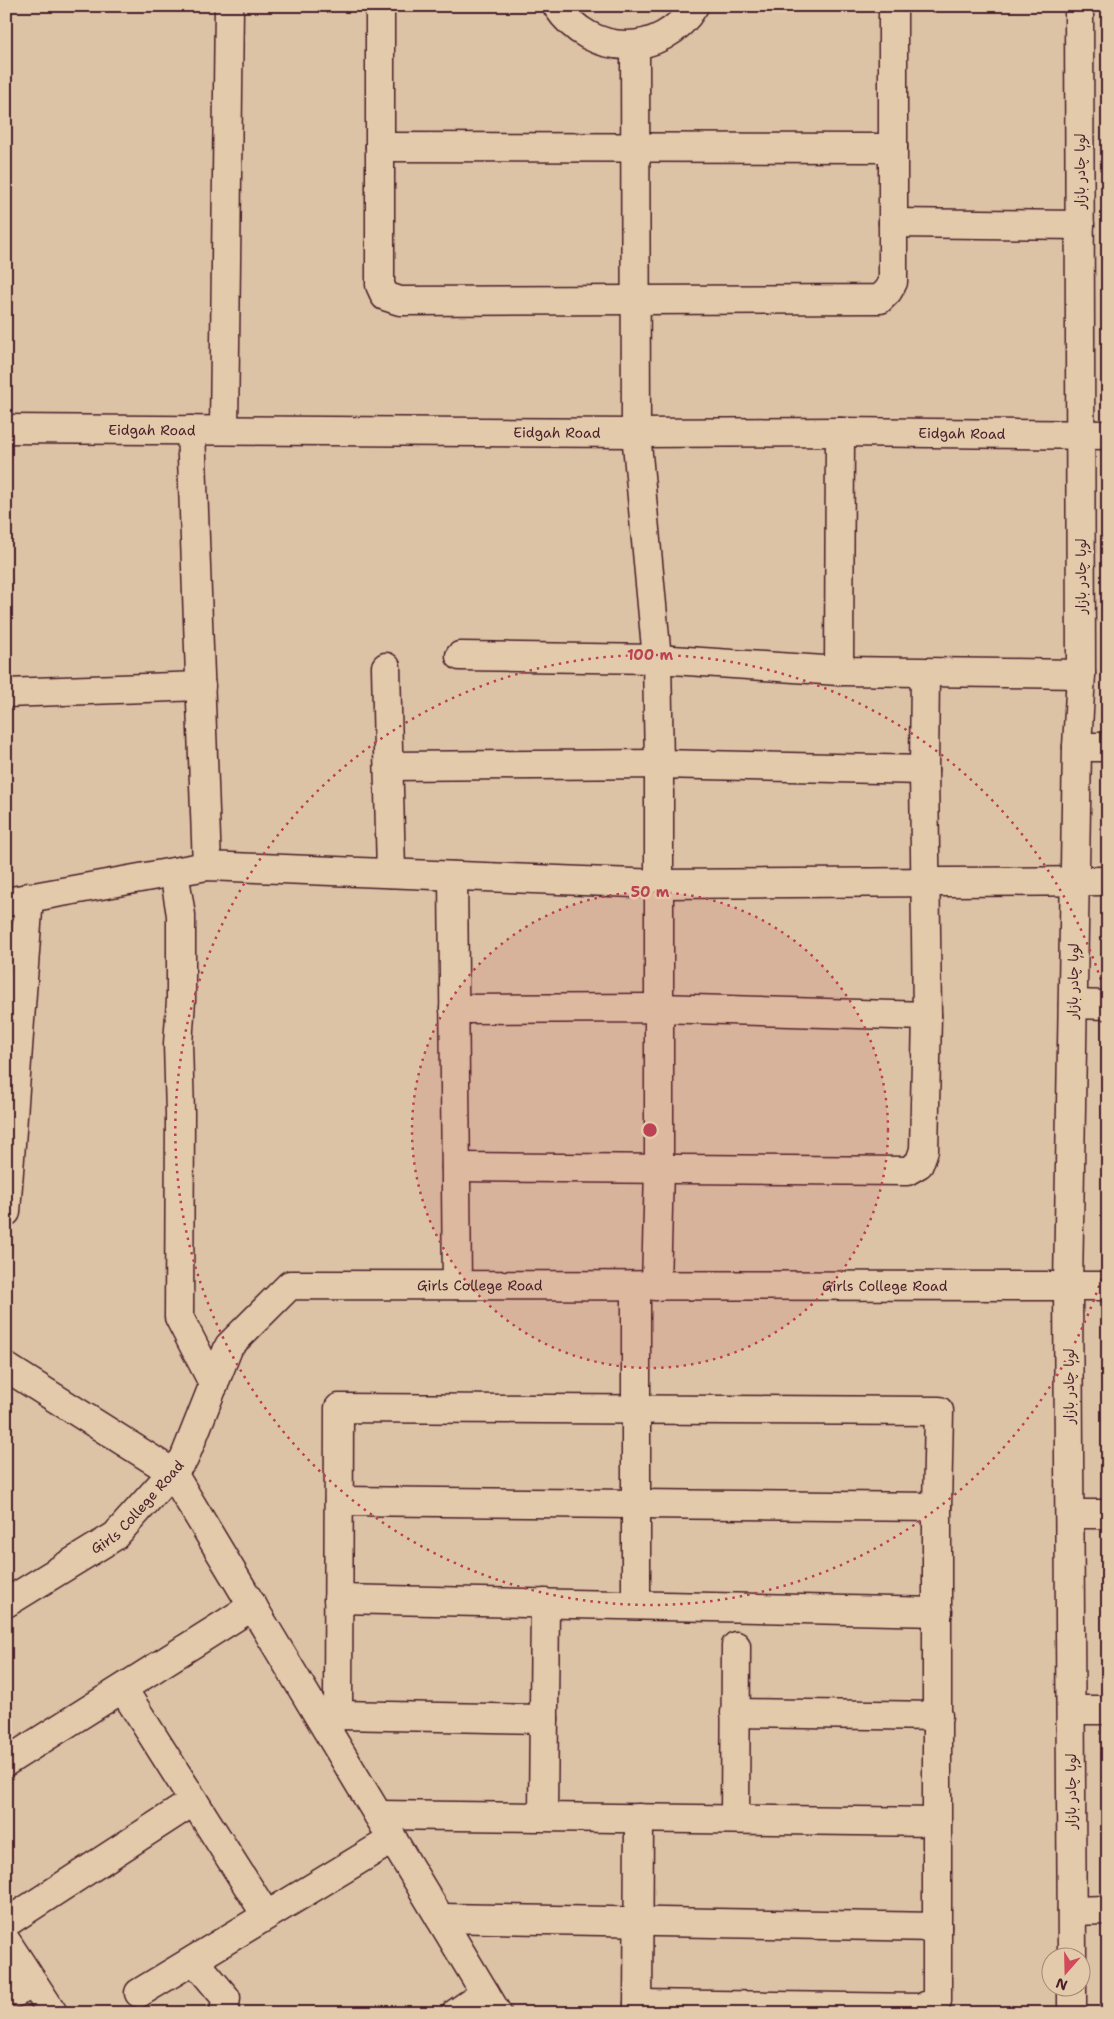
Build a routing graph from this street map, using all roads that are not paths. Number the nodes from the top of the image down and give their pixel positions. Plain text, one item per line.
1 (229, 6) edge
2 (380, 6) edge
3 (557, 6) edge
4 (694, 6) edge
5 (893, 6) edge
6 (1079, 6) edge
7 (635, 45) junction
8 (380, 147) junction
9 (636, 147) junction
10 (893, 148) junction
11 (893, 223) junction
12 (1080, 224) junction
13 (636, 298) junction
14 (6, 429) edge
15 (191, 430) junction
16 (224, 430) junction
17 (636, 432) junction
18 (840, 432) junction
19 (1094, 435) edge
20 (460, 656) dead end
21 (657, 659) junction
22 (386, 667) dead end
23 (840, 671) junction
24 (925, 673) junction
25 (1081, 674) junction
26 (201, 686) junction
27 (6, 693) edge
28 (1077, 746) junction
29 (1108, 747) edge
30 (659, 764) junction
31 (389, 766) junction
32 (924, 770) junction
33 (207, 866) junction
34 (174, 872) junction
35 (391, 873) junction
36 (453, 876) junction
37 (1108, 881) edge
38 (925, 882) junction
39 (1075, 882) junction
40 (659, 884) junction
41 (18, 900) edge
42 (1073, 1004) junction
43 (1108, 1004) edge
44 (658, 1008) junction
45 (454, 1009) junction
46 (927, 1016) junction
47 (456, 1167) junction
48 (658, 1169) junction
49 (6, 1212) edge
50 (457, 1285) junction
51 (646, 1286) junction
52 (1068, 1286) junction
53 (1108, 1286) edge
54 (6, 1367) edge
55 (214, 1385) junction
56 (636, 1410) junction
57 (172, 1472) junction
58 (338, 1501) junction
59 (636, 1504) junction
60 (937, 1507) junction
61 (1070, 1514) junction
62 (1108, 1514) edge
63 (338, 1599) junction
64 (545, 1603) junction
65 (6, 1604) edge
66 (253, 1606) junction
67 (636, 1606) junction
68 (938, 1612) junction
69 (736, 1646) dead end
70 (123, 1688) junction
71 (1071, 1710) junction
72 (1108, 1710) edge
73 (735, 1714) junction
74 (938, 1716) junction
75 (544, 1719) junction
76 (332, 1722) junction
77 (6, 1762) edge
78 (194, 1802) junction
79 (378, 1815) junction
80 (544, 1816) junction
81 (640, 1818) junction
82 (735, 1819) junction
83 (937, 1822) junction
84 (393, 1839) junction
85 (1108, 1910) edge
86 (1072, 1911) junction
87 (266, 1915) junction
88 (440, 1918) junction
89 (639, 1922) junction
90 (6, 1923) edge
91 (937, 1927) junction
92 (6, 1941) edge
93 (1072, 1946) edge
94 (194, 1960) junction
95 (34, 1984) junction
96 (139, 1993) dead end
97 (1072, 1996) edge
98 (6, 1997) edge
99 (491, 2003) edge
100 (638, 2008) edge
101 (53, 2013) edge
102 (224, 2013) edge
103 (456, 2013) edge
104 (1072, 2013) edge

1 - 16 street
2 - 8 street
3 - 7 street
4 - 7 street
5 - 10 street
6 - 12 street, لوہا چادر بازار
7 - 9 street
8 - 9 street
8 - 13 street
9 - 10 street
9 - 13 street
10 - 11 street
11 - 12 street
11 - 13 street
12 - 19 street, لوہا چادر بازار
13 - 17 street
14 - 15 street, Eidgah Road
15 - 16 street, Eidgah Road
15 - 26 street
16 - 17 street, Eidgah Road
17 - 18 street, Eidgah Road
17 - 21 street
18 - 19 street, Eidgah Road
18 - 23 street
19 - 25 street, لوہا چادر بازار
20 - 21 street
21 - 23 street
21 - 30 street
22 - 31 street
23 - 24 street
24 - 25 street
24 - 32 street
25 - 28 street, لوہا چادر بازار
26 - 27 street
26 - 33 street
28 - 29 street
28 - 39 street, لوہا چادر بازار
30 - 31 street
30 - 32 street
30 - 40 street
31 - 35 street
32 - 38 street
33 - 34 street
33 - 35 street
34 - 41 street
34 - 55 street
35 - 36 street
36 - 40 street
36 - 45 street
37 - 39 street
38 - 39 street
38 - 40 street
38 - 46 street
39 - 42 street, لوہا چادر بازار
40 - 44 street
41 - 49 street
42 - 43 street
42 - 52 street, لوہا چادر بازار
44 - 45 street
44 - 46 street
44 - 48 street
45 - 47 street
46 - 48 street
47 - 48 street
47 - 50 street
48 - 51 street
50 - 51 street, Girls College Road
50 - 55 street, Girls College Road
51 - 52 street, Girls College Road
51 - 56 street
52 - 53 street, Girls College Road
52 - 61 street, لوہا چادر بازار
54 - 57 street
55 - 57 street, Girls College Road
56 - 58 street
56 - 59 street
56 - 60 street
57 - 65 street, Girls College Road
57 - 66 street
58 - 59 street
58 - 63 street
59 - 60 street
59 - 67 street
60 - 68 street
61 - 62 street
61 - 71 street, لوہا چادر بازار
63 - 64 street
63 - 76 street
64 - 67 street
64 - 75 street
66 - 70 street
66 - 76 street
67 - 68 street
68 - 74 street
69 - 73 street
70 - 77 street
70 - 78 street
71 - 72 street
71 - 86 street, لوہا چادر بازار
73 - 74 street
73 - 82 street
74 - 83 street
75 - 76 street
75 - 80 street
76 - 79 street
78 - 87 street
78 - 90 street
79 - 80 street
79 - 84 street
80 - 81 street
81 - 82 street
81 - 89 street
82 - 83 street
83 - 91 street
84 - 87 street
84 - 88 street
85 - 86 street
86 - 93 street, لوہا چادر بازار
87 - 94 street
88 - 89 street
88 - 99 street
89 - 91 street
89 - 100 street
91 - 100 street
92 - 95 street
94 - 96 street
94 - 102 street
95 - 98 street
95 - 101 street
97 - 104 street
99 - 103 street

